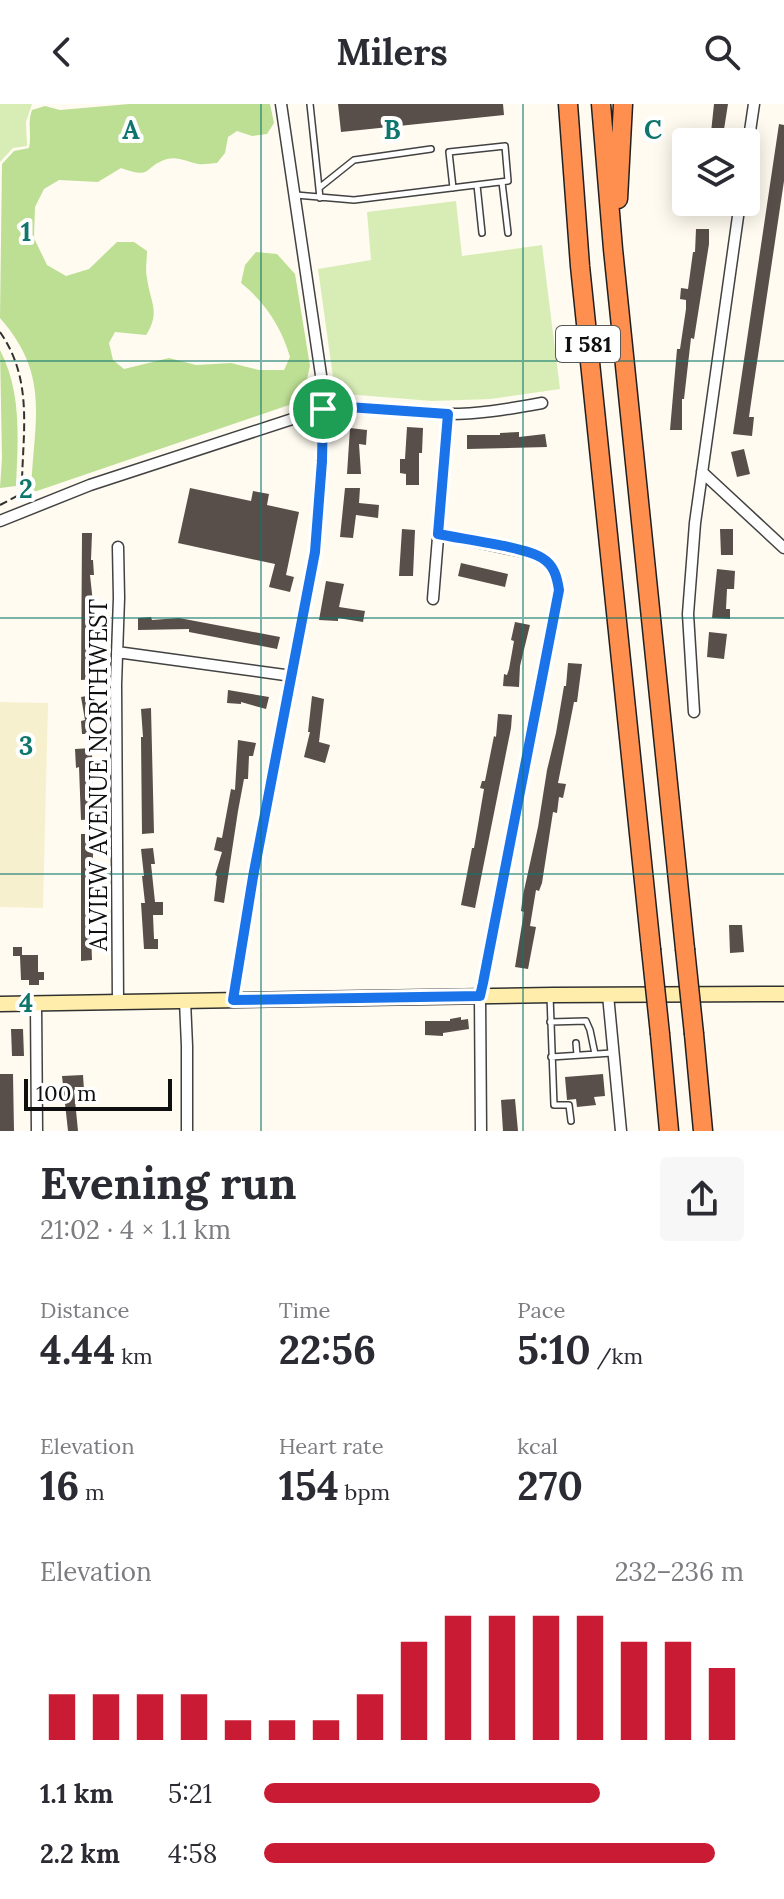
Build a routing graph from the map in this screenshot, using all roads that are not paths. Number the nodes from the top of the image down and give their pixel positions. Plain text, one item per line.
1 (281, 104) edge
2 (310, 104) edge
3 (568, 104) edge
4 (601, 104) edge
5 (623, 104) edge
6 (754, 104) edge
7 (750, 128) edge
8 (431, 149) dead end
9 (502, 182) junction
10 (477, 185) junction
11 (319, 188) junction
12 (453, 188) junction
13 (295, 195) junction
14 (320, 198) junction
15 (738, 216) edge
16 (482, 233) dead end
17 (508, 233) dead end
18 (613, 249) junction
19 (542, 403) dead end
20 (323, 409) junction
21 (448, 414) junction
22 (702, 472) junction
23 (0, 521) edge
24 (438, 534) junction
25 (118, 547) dead end
26 (784, 548) edge
27 (433, 599) dead end
28 (117, 652) junction
29 (292, 676) junction
30 (694, 712) dead end
31 (784, 994) edge
32 (550, 995) junction
33 (608, 995) junction
34 (480, 996) junction
35 (233, 1000) junction
36 (185, 1001) junction
37 (118, 1002) junction
38 (36, 1003) junction
39 (0, 1004) edge
40 (550, 1022) junction
41 (576, 1043) dead end
42 (612, 1053) junction
43 (595, 1054) junction
44 (577, 1055) junction
45 (551, 1057) junction
46 (571, 1121) dead end
47 (37, 1131) edge
48 (187, 1131) edge
49 (481, 1131) edge
50 (621, 1131) edge
51 (669, 1131) edge
52 (703, 1131) edge

1 - 13 street
2 - 11 lane
3 - 51 highway, I 581, bridge
4 - 18 highway, I 581
5 - 18 highway
6 - 7 street
8 - 11 lane
9 - 10 lane
9 - 12 lane
9 - 17 lane
10 - 12 lane
10 - 16 lane
11 - 14 lane
12 - 14 lane
13 - 14 lane
13 - 20 street
15 - 22 street
18 - 52 highway, I 581, bridge
19 - 21 street
20 - 21 street
20 - 23 street
20 - 29 street
21 - 24 street
22 - 26 street
22 - 30 street
24 - 27 street
24 - 34 street
25 - 28 street, ALVIEW AVENUE NORTHWEST
28 - 29 street
28 - 37 street, ALVIEW AVENUE NORTHWEST
29 - 35 street
31 - 33 main road
32 - 33 main road
32 - 34 main road
32 - 40 lane
33 - 42 street
34 - 35 main road
34 - 49 street
35 - 36 main road
36 - 37 main road
36 - 48 street
37 - 38 main road
38 - 39 main road
38 - 47 street
40 - 43 lane
40 - 45 lane
41 - 44 lane
42 - 43 lane
42 - 50 street
43 - 44 lane
44 - 45 lane
45 - 46 lane

